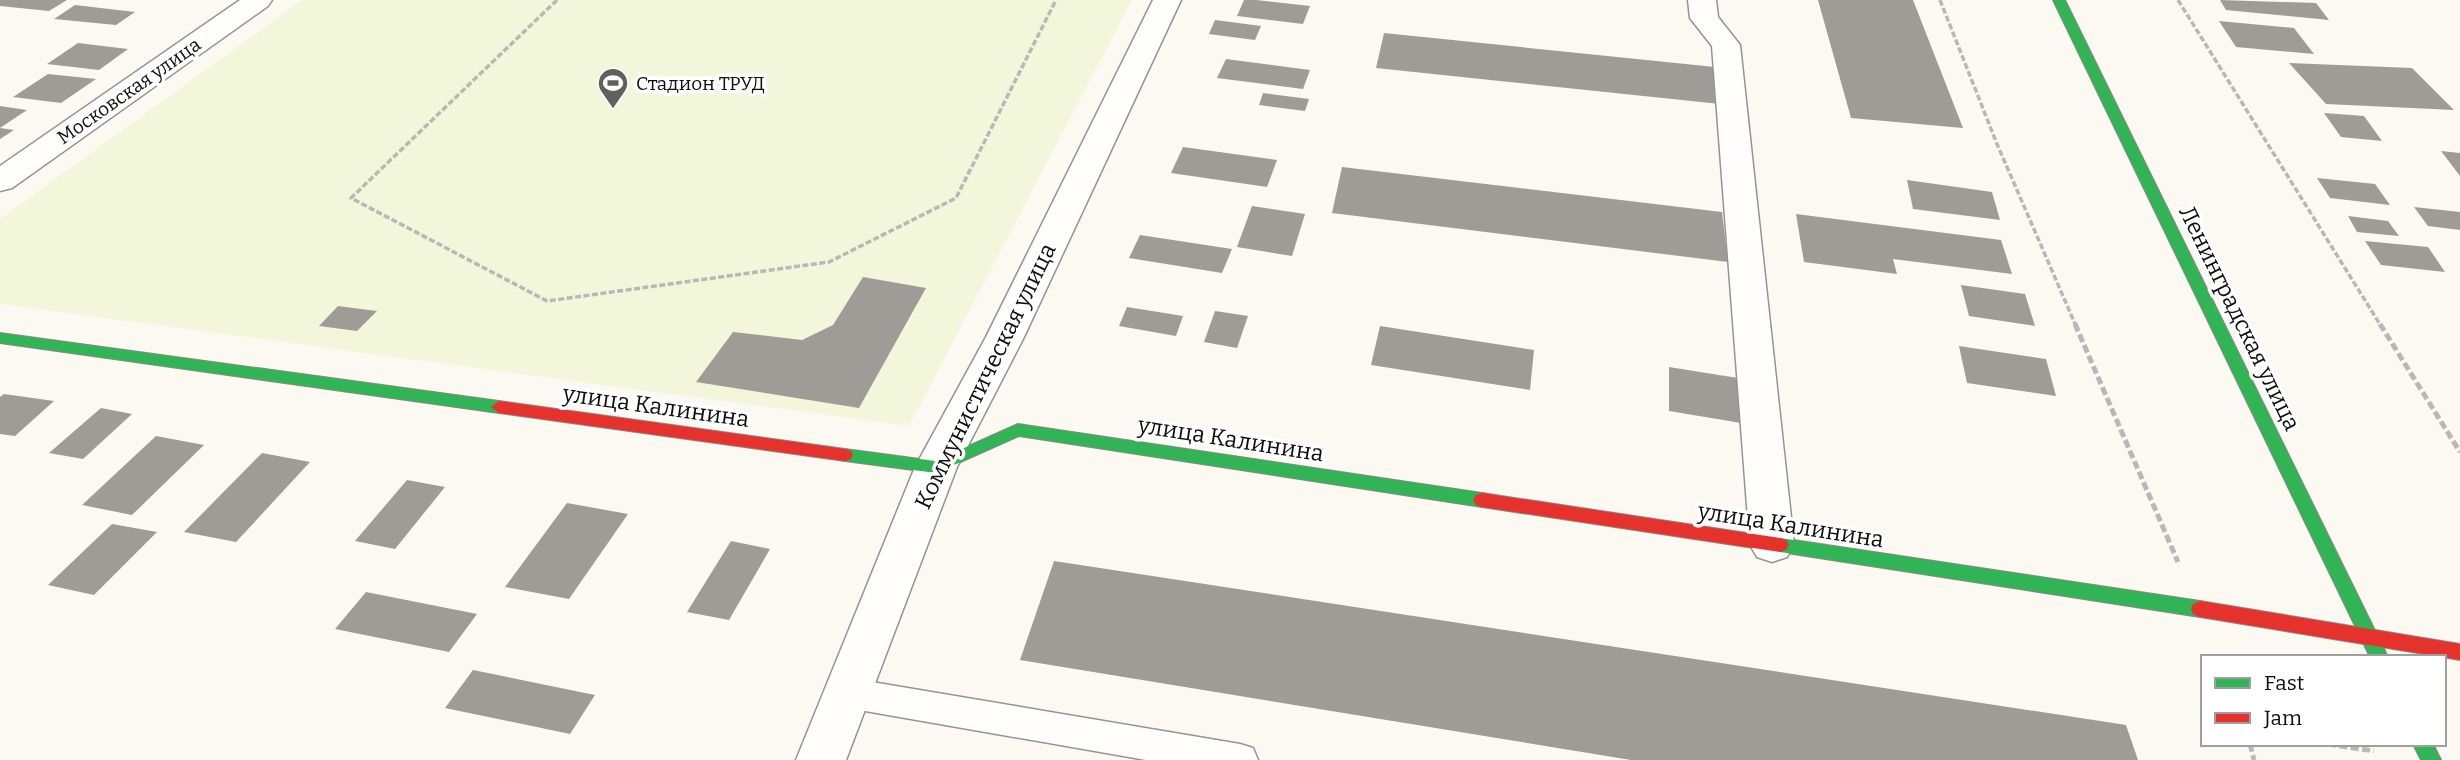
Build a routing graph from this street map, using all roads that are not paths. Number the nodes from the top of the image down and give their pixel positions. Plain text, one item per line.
1 (258, 0) edge
2 (1167, 0) edge
3 (1702, 0) edge
4 (2059, 0) edge
5 (0, 181) edge
6 (0, 338) edge
7 (936, 467) junction
8 (1772, 545) junction
9 (2371, 638) junction
10 (2460, 652) edge
11 (2379, 655) edge
12 (848, 693) junction
13 (821, 760) edge
14 (1240, 760) edge

1 - 5 street, Московская улица
2 - 7 street, Коммунистическая улица
3 - 8 street
4 - 9 street, Ленинградская улица
6 - 7 street, улица Калинина
7 - 8 street, улица Калинина
7 - 12 street, Коммунистическая улица
8 - 9 street, улица Калинина
9 - 10 street, улица Калинина
9 - 11 street, Ленинградская улица
12 - 13 street, Коммунистическая улица
12 - 14 lane

